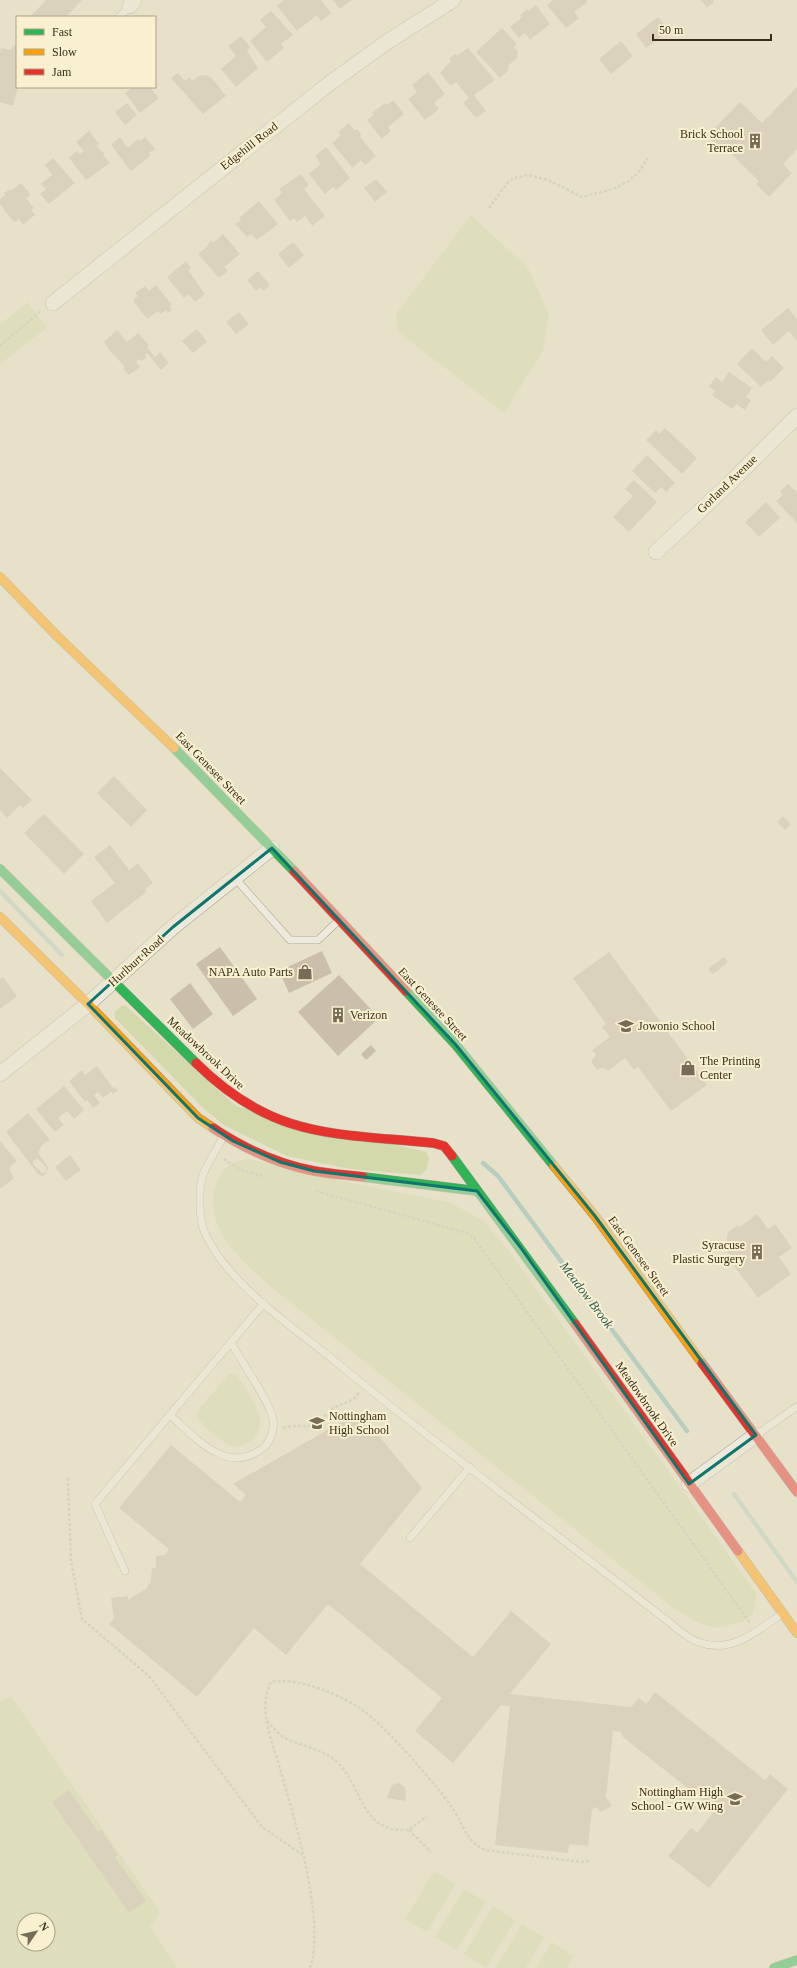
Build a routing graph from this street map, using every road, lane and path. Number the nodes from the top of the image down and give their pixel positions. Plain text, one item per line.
1 (452, 0) edge
2 (132, 3) edge
3 (120, 16) edge
4 (648, 158) dead end
5 (488, 208) dead end
6 (53, 303) dead end
7 (35, 316) dead end
8 (0, 346) edge
9 (797, 416) edge
10 (656, 552) dead end
11 (0, 577) edge
12 (272, 848) junction
13 (0, 869) edge
14 (235, 878) junction
15 (0, 917) edge
16 (339, 920) junction
17 (113, 981) junction
18 (88, 1004) junction
19 (0, 1074) edge
20 (224, 1135) junction
21 (215, 1154) junction
22 (269, 1178) dead end
23 (315, 1191) dead end
24 (477, 1191) junction
25 (264, 1303) junction
26 (231, 1342) junction
27 (365, 1385) junction
28 (796, 1408) dead end
29 (170, 1415) junction
30 (273, 1431) junction
31 (756, 1435) junction
32 (470, 1467) junction
33 (68, 1478) dead end
34 (689, 1484) junction
35 (797, 1492) edge
36 (410, 1538) dead end
37 (125, 1571) dead end
38 (782, 1613) junction
39 (757, 1632) junction
40 (797, 1633) edge
41 (267, 1721) junction
42 (427, 1816) dead end
43 (409, 1830) junction
44 (431, 1852) dead end
45 (303, 1855) junction
46 (591, 1860) dead end
47 (797, 1960) edge
48 (310, 1968) edge
49 (774, 1968) edge

1 - 6 street, Edgehill Road
2 - 3 lane
4 - 5 path
7 - 8 path
9 - 10 street, Gorland Avenue
11 - 12 street, East Genesee Street
12 - 14 street, Hurlburt Road
12 - 16 street, East Genesee Street
13 - 17 street, Meadowbrook Drive
14 - 16 lane
14 - 17 street, Hurlburt Road
15 - 18 street
16 - 31 street, East Genesee Street
17 - 18 street, Hurlburt Road
17 - 24 street, Meadowbrook Drive
18 - 19 street, Hurlburt Road
18 - 20 street
20 - 21 lane
20 - 24 street
21 - 22 path
21 - 25 lane
23 - 39 path
24 - 34 street, Meadowbrook Drive
25 - 26 lane
25 - 27 lane
26 - 29 lane
26 - 30 lane
27 - 30 path
27 - 32 lane
28 - 31 lane
29 - 30 lane
29 - 37 lane
31 - 34 street
31 - 35 street, East Genesee Street
32 - 36 lane
32 - 39 lane
33 - 45 path
34 - 38 street, Meadowbrook Drive
38 - 39 lane
38 - 40 street, Meadowbrook Drive
41 - 43 path
41 - 45 path
41 - 46 path
42 - 43 path
43 - 44 path
45 - 48 path
47 - 49 street

